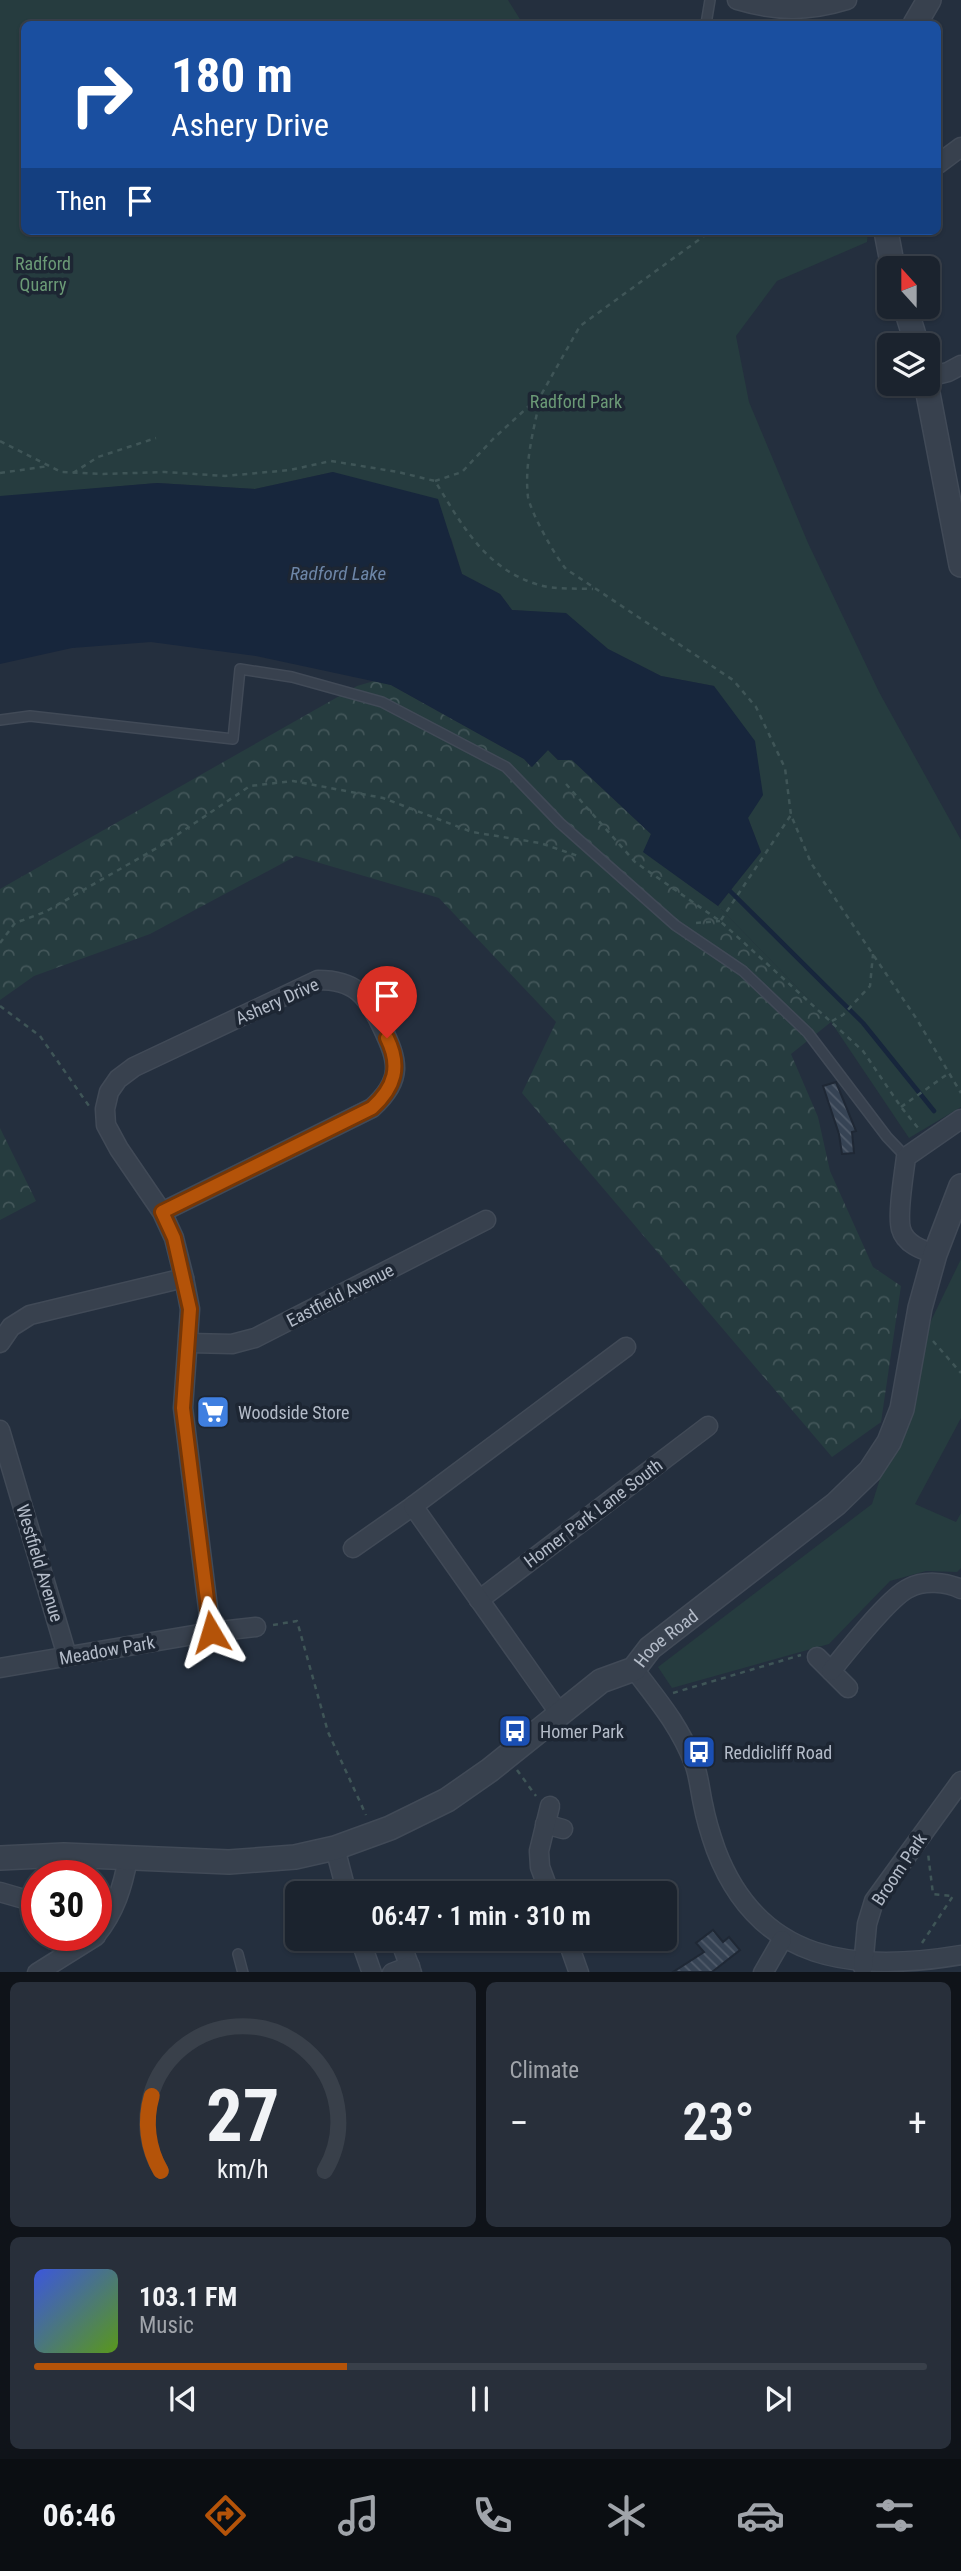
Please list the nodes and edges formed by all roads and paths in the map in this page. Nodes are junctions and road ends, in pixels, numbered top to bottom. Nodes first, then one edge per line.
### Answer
1 (710, 0) edge
2 (737, 0) edge
3 (848, 0) edge
4 (929, 0) edge
5 (706, 21) edge
6 (917, 21) edge
7 (961, 147) edge
8 (941, 162) edge
9 (705, 235) edge
10 (887, 235) edge
11 (891, 256) edge
12 (961, 365) edge
13 (940, 374) edge
14 (541, 395) junction
15 (928, 396) edge
16 (156, 438) dead end
17 (0, 441) edge
18 (48, 466) junction
19 (0, 473) edge
20 (73, 473) junction
21 (435, 481) junction
22 (961, 565) edge
23 (595, 589) junction
24 (0, 720) edge
25 (566, 784) dead end
26 (791, 816) junction
27 (609, 866) junction
28 (720, 921) junction
29 (675, 925) junction
30 (0, 943) edge
31 (873, 954) junction
32 (0, 1006) edge
33 (831, 1022) junction
34 (949, 1073) junction
35 (961, 1093) edge
36 (901, 1107) junction
37 (96, 1115) dead end
38 (961, 1119) edge
39 (930, 1142) junction
40 (906, 1157) junction
41 (961, 1186) edge
42 (162, 1212) junction
43 (485, 1220) dead end
44 (935, 1254) junction
45 (184, 1278) junction
46 (917, 1322) junction
47 (0, 1343) edge
48 (188, 1343) junction
49 (626, 1347) dead end
50 (961, 1373) edge
51 (708, 1426) dead end
52 (0, 1430) edge
53 (413, 1506) junction
54 (353, 1548) dead end
55 (961, 1589) edge
56 (479, 1600) junction
57 (256, 1627) joint
58 (211, 1632) junction
59 (67, 1656) junction
60 (817, 1657) joint
61 (0, 1668) edge
62 (634, 1670) junction
63 (831, 1671) junction
64 (848, 1688) dead end
65 (656, 1698) junction
66 (560, 1714) junction
67 (507, 1756) junction
68 (961, 1781) edge
69 (550, 1806) joint
70 (926, 1829) junction
71 (374, 1834) junction
72 (335, 1848) junction
73 (0, 1858) edge
74 (128, 1858) junction
75 (344, 1881) edge
76 (545, 1881) edge
77 (0, 1892) edge
78 (21, 1898) edge
79 (112, 1910) edge
80 (782, 1940) junction
81 (61, 1951) edge
82 (364, 1951) edge
83 (404, 1951) edge
84 (571, 1951) edge
85 (239, 1954) dead end
86 (961, 1955) edge
87 (922, 1963) junction
88 (863, 1967) junction
89 (411, 1969) edge
90 (37, 1972) edge
91 (243, 1972) edge
92 (372, 1972) edge
93 (392, 1972) edge
94 (579, 1972) edge
95 (763, 1972) edge

1 - 5 lane
2 - 3 street
4 - 6 street
7 - 8 street
9 - 14 path
10 - 11 street
12 - 13 street
14 - 21 path
14 - 23 path
15 - 22 street
16 - 20 path
17 - 18 path
18 - 19 path
18 - 20 path
20 - 21 path
21 - 23 path
23 - 26 path
24 - 27 lane
25 - 28 path
26 - 28 path
26 - 31 path
27 - 29 lane
27 - 30 path
28 - 29 path
28 - 33 path
29 - 40 lane
31 - 33 path
31 - 34 path
32 - 37 path
33 - 36 path
34 - 35 path
34 - 36 path
36 - 39 path
38 - 39 street
39 - 40 street
40 - 44 street
41 - 44 street, Hooe Road
42 - 42 street, Ashery Drive
42 - 45 street, Ashery Drive
43 - 48 street, Eastfield Avenue
44 - 46 street, Hooe Road
45 - 47 street
45 - 48 street, Ashery Drive
46 - 50 path
46 - 62 street, Hooe Road
48 - 58 street, Ashery Drive
49 - 53 street
51 - 56 street, Homer Park Lane South
52 - 59 street, Westfield Avenue
53 - 54 street
53 - 56 street
55 - 63 street
56 - 66 street
57 - 58 street, Meadow Park
57 - 71 path
58 - 59 street, Meadow Park
59 - 61 street, Meadow Park
60 - 63 street
60 - 65 path
62 - 65 street
62 - 66 street, Hooe Road
63 - 64 street
65 - 80 street
66 - 67 street, Hooe Road
67 - 69 path
67 - 71 street, Hooe Road
68 - 70 street, Broom Park
69 - 76 street
70 - 87 path
70 - 88 street, Broom Park
71 - 72 street, Hooe Road
72 - 74 street, Hooe Road
72 - 75 street
73 - 74 street, Hooe Road
74 - 79 street
77 - 78 street
80 - 88 street
80 - 95 street
81 - 90 street
82 - 92 street
83 - 89 street
84 - 94 street
85 - 91 lane
86 - 87 street
87 - 88 street
89 - 93 street

